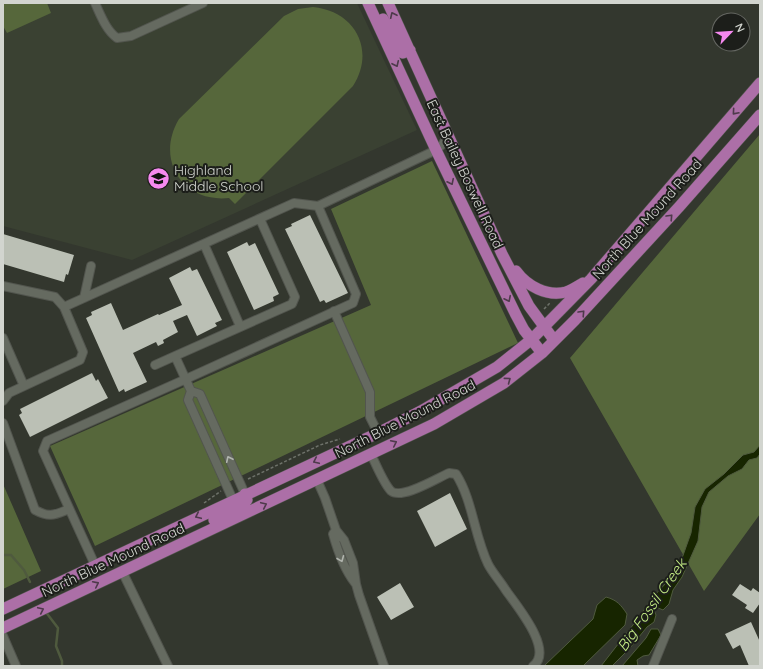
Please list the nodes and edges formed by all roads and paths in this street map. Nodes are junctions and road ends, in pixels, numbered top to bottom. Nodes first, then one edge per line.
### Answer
1 (96, 3) edge
2 (203, 3) edge
3 (370, 3) edge
4 (388, 3) edge
5 (410, 50) junction
6 (760, 83) edge
7 (760, 115) edge
8 (448, 134) junction
9 (436, 150) junction
10 (318, 206) junction
11 (260, 219) junction
12 (204, 244) junction
13 (502, 254) junction
14 (90, 266) dead end
15 (591, 279) junction
16 (3, 286) edge
17 (84, 298) junction
18 (553, 300) dead end
19 (64, 307) junction
20 (334, 311) junction
21 (542, 312) dead end
22 (240, 326) junction
23 (544, 328) junction
24 (3, 338) edge
25 (532, 339) junction
26 (554, 340) junction
27 (542, 353) junction
28 (175, 356) junction
29 (155, 365) dead end
30 (186, 379) junction
31 (24, 386) junction
32 (191, 391) junction
33 (3, 401) edge
34 (3, 423) edge
35 (378, 433) junction
36 (344, 438) dead end
37 (371, 454) junction
38 (317, 480) junction
39 (240, 483) junction
40 (228, 488) junction
41 (245, 494) junction
42 (233, 500) junction
43 (198, 506) dead end
44 (69, 509) junction
45 (164, 552) junction
46 (95, 565) junction
47 (122, 572) junction
48 (8, 606) edge
49 (672, 619) dead end
50 (3, 628) edge
51 (3, 636) edge
52 (16, 666) edge
53 (168, 666) edge
54 (384, 666) edge
55 (533, 666) edge
56 (653, 666) edge

1 - 2 street
3 - 5 main road
3 -> 9 main road, East Bailey Boswell Road
5 -> 4 main road, East Bailey Boswell Road
5 - 8 main road, East Bailey Boswell Road
6 -> 15 main road, North Blue Mound Road
26 -> 7 main road, North Blue Mound Road
8 - 9 street
8 - 13 main road, East Bailey Boswell Road
9 - 10 street
9 -> 25 main road, East Bailey Boswell Road
10 - 11 street
10 - 20 street
11 - 12 street
11 - 22 street
12 - 17 street
12 - 22 street
13 - 15 main road, North Blue Mound Road
13 - 23 main road, East Bailey Boswell Road
14 - 17 street
15 - 23 main road, North Blue Mound Road
16 - 19 street
17 - 19 street
18 - 21 path
19 - 31 street
20 - 30 street
20 - 35 street
22 - 28 street
23 - 25 main road, North Blue Mound Road
23 - 26 main road, East Bailey Boswell Road
24 - 31 street
25 - 27 main road, East Bailey Boswell Road
25 - 35 main road, North Blue Mound Road
26 - 27 main road, North Blue Mound Road
37 -> 27 main road, North Blue Mound Road
28 - 29 street
28 - 30 street
30 - 32 street
30 - 44 street
31 - 33 street
39 -> 32 street
32 - 40 street
34 - 44 street
35 -> 41 main road, North Blue Mound Road
36 - 39 path
37 - 38 main road, North Blue Mound Road
37 - 55 street
45 -> 38 main road, North Blue Mound Road
38 - 54 street
39 - 41 street
40 - 42 street
40 - 43 path
41 - 42 main road, North Blue Mound Road
41 - 45 main road
42 -> 46 main road, North Blue Mound Road
44 - 46 street
45 - 47 main road, North Blue Mound Road
46 - 48 main road, North Blue Mound Road
50 -> 47 main road, North Blue Mound Road
47 - 53 street
49 - 56 street
51 - 52 street

